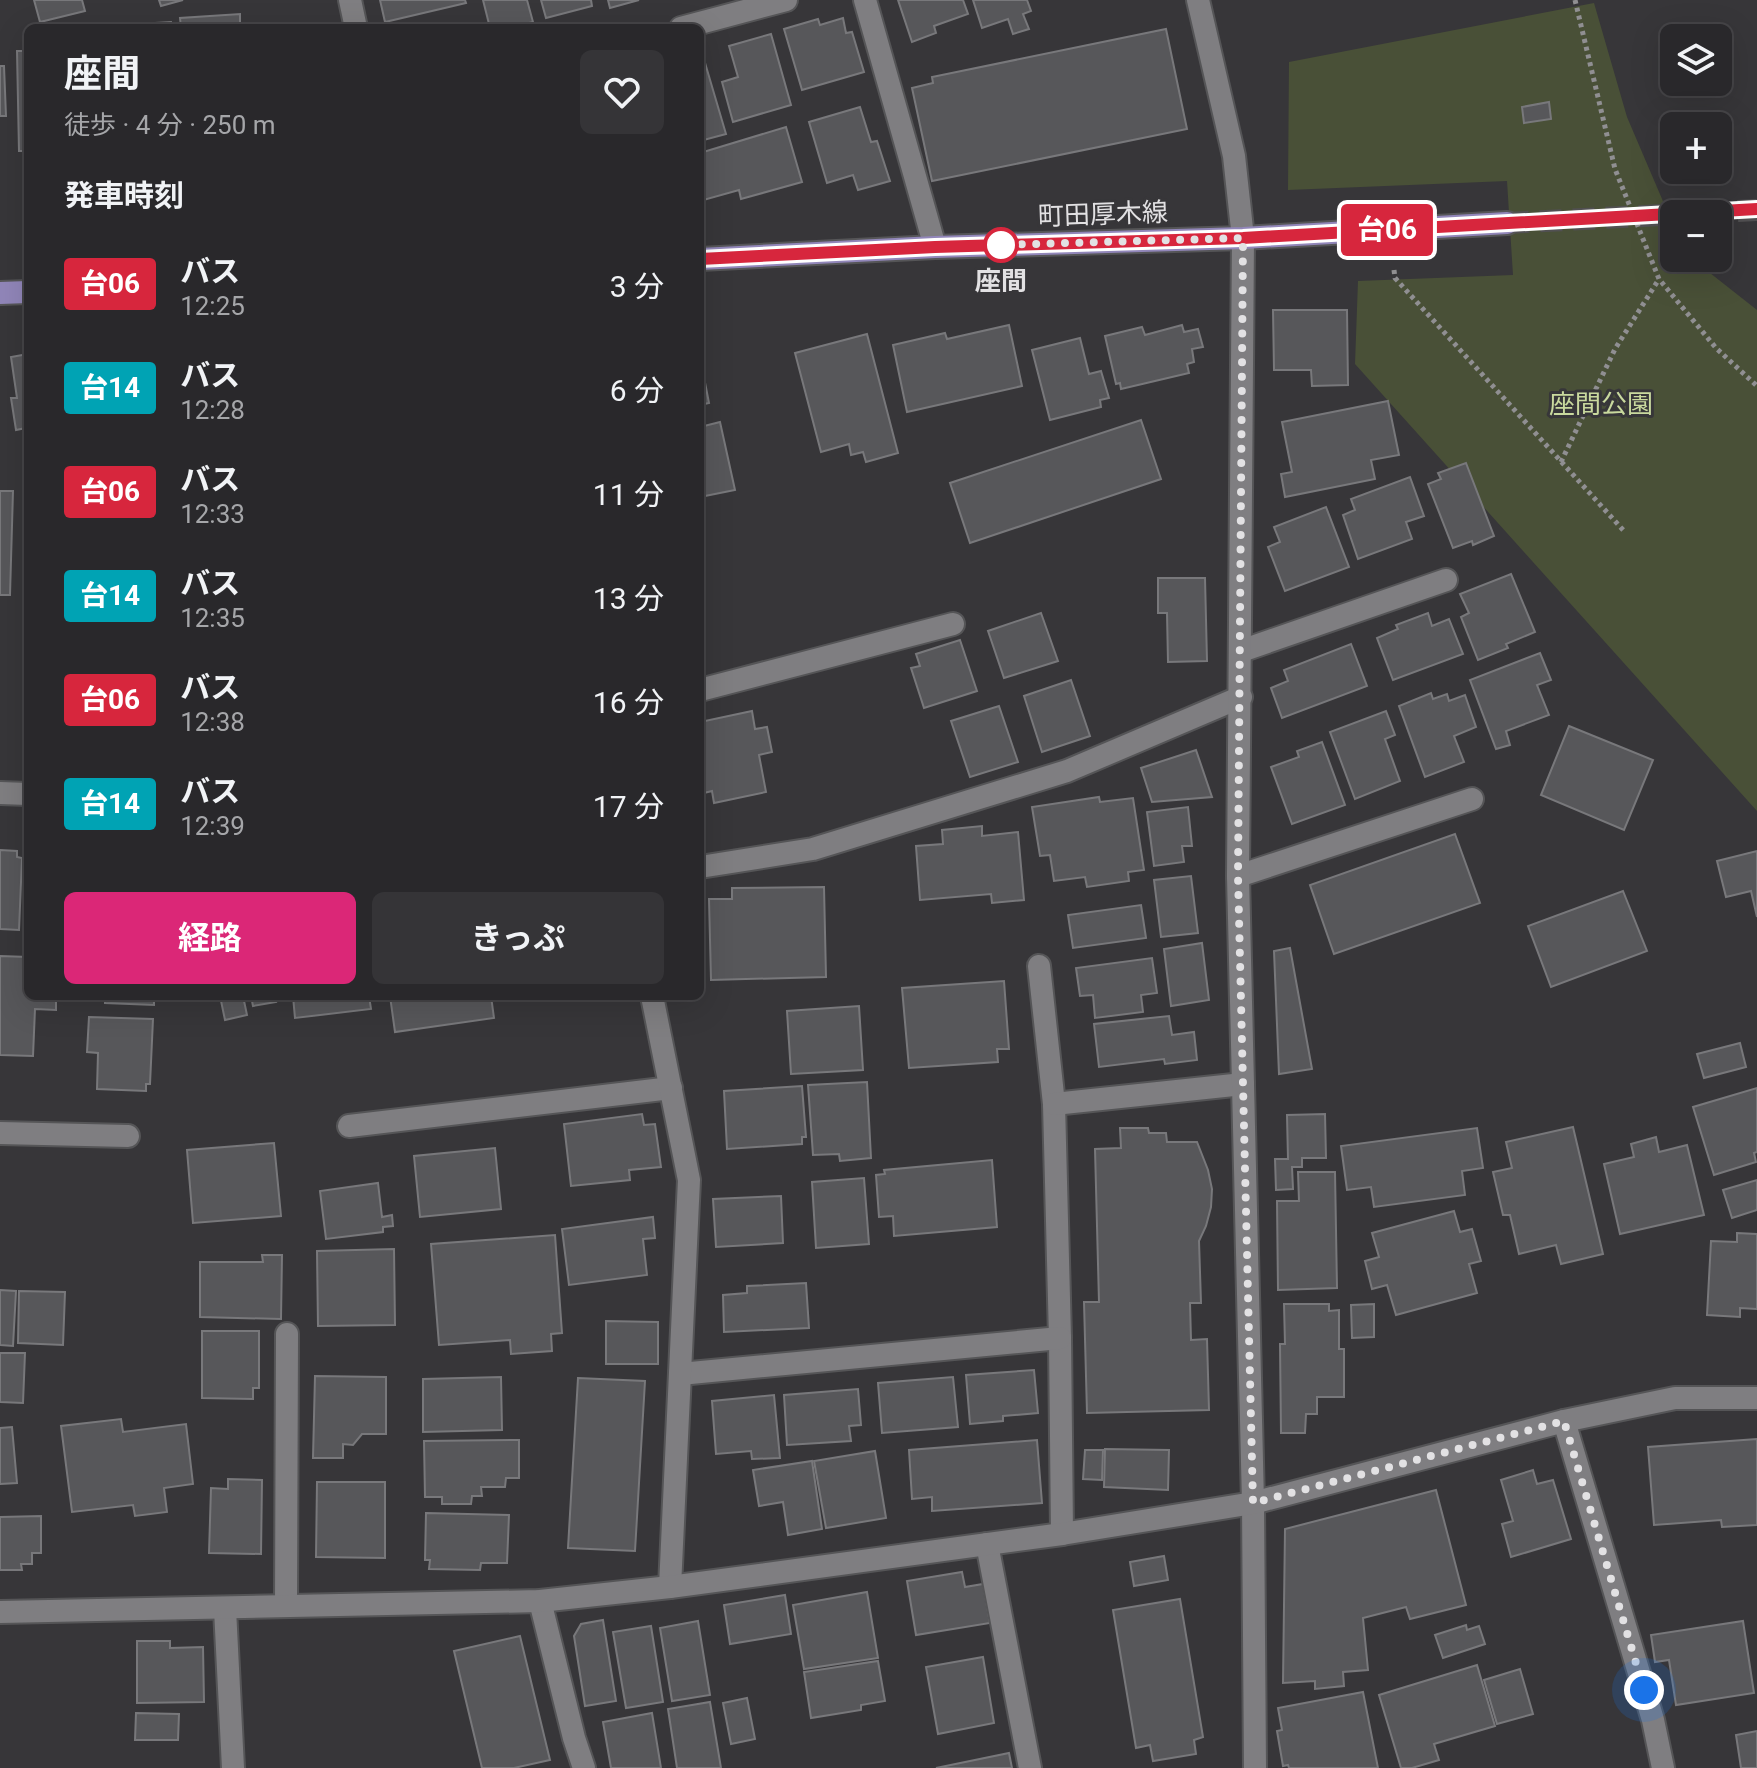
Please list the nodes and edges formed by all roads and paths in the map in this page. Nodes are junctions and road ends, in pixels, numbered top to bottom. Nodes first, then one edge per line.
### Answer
1 (350, 0) edge
2 (786, 0) edge
3 (865, 0) edge
4 (1198, 0) edge
5 (1575, 0) edge
6 (355, 24) edge
7 (696, 24) edge
8 (1507, 223) tunnel mouth
9 (1385, 230) junction
10 (1243, 238) junction
11 (935, 247) junction
12 (704, 259) edge
13 (1659, 279) junction
14 (24, 292) edge
15 (0, 293) edge
16 (1757, 386) edge
17 (1561, 462) junction
18 (1624, 531) dead end
19 (1446, 580) dead end
20 (953, 624) dead end
21 (1241, 651) junction
22 (704, 689) edge
23 (1241, 697) junction
24 (0, 793) edge
25 (24, 794) edge
26 (1472, 799) dead end
27 (704, 866) edge
28 (1238, 876) junction
29 (1039, 966) dead end
30 (653, 1000) edge
31 (1243, 1084) junction
32 (671, 1088) junction
33 (1054, 1104) junction
34 (349, 1126) dead end
35 (0, 1133) edge
36 (128, 1136) dead end
37 (287, 1334) dead end
38 (1060, 1338) junction
39 (680, 1374) junction
40 (1757, 1398) edge
41 (1564, 1421) junction
42 (1253, 1503) junction
43 (1062, 1534) junction
44 (987, 1544) junction
45 (670, 1587) junction
46 (540, 1601) junction
47 (286, 1605) junction
48 (225, 1609) junction
49 (0, 1612) edge
50 (233, 1768) edge
51 (584, 1768) edge
52 (1030, 1768) edge
53 (1255, 1768) edge
54 (1663, 1768) edge

1 - 6 street
2 - 7 street
3 - 11 street
4 - 10 street
5 - 13 path
8 - 9 main road, 町田厚木線
9 - 10 main road, 町田厚木線
9 - 17 path
10 - 11 main road, 町田厚木線
10 - 21 street
11 - 12 main road, 町田厚木線
13 - 16 path
13 - 17 path
14 - 15 main road
17 - 18 path
19 - 21 street
20 - 22 street
21 - 23 street
23 - 27 street
23 - 28 street
24 - 25 street
26 - 28 street
28 - 31 street
29 - 33 street
30 - 32 street
31 - 33 street
31 - 42 street
32 - 34 street
32 - 39 street
33 - 38 street
35 - 36 street
37 - 47 street
38 - 39 street
38 - 43 street
39 - 45 street
40 - 41 street
41 - 42 street
41 - 54 street
42 - 43 street
42 - 53 street
43 - 44 street
44 - 45 street
44 - 52 street
45 - 46 street
46 - 47 street
46 - 51 street
47 - 48 street
48 - 49 street
48 - 50 street

